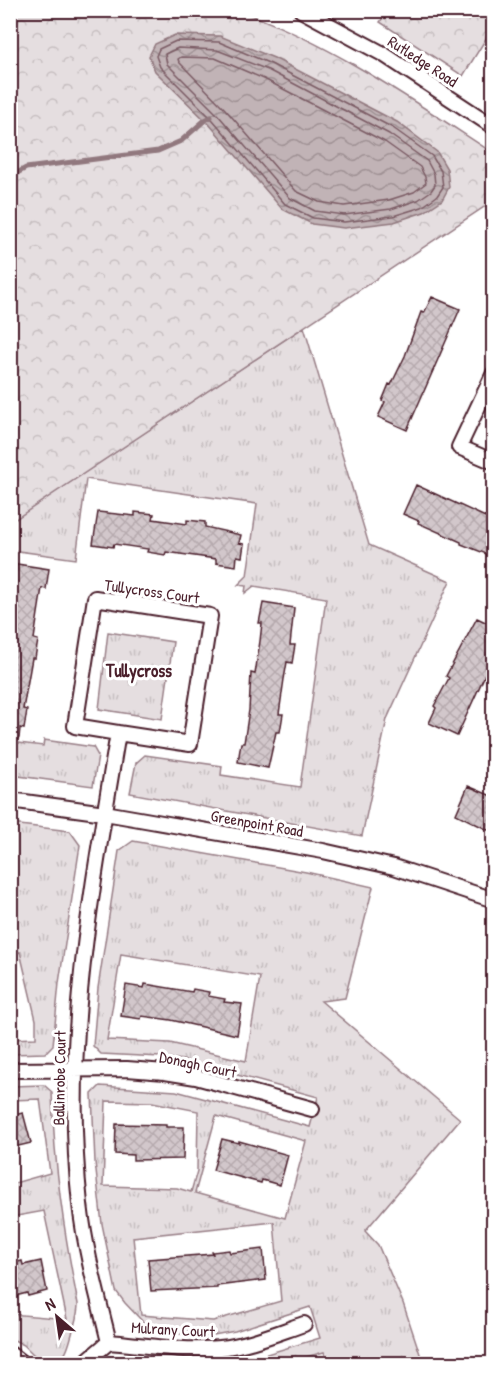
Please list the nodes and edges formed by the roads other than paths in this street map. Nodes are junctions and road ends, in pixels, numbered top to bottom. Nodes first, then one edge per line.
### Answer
1 (301, 10) edge
2 (494, 127) edge
3 (494, 373) edge
4 (494, 462) edge
5 (118, 733) junction
6 (10, 800) edge
7 (105, 813) junction
8 (494, 900) edge
9 (75, 1069) junction
10 (10, 1070) edge
11 (312, 1110) dead end
12 (304, 1324) dead end
13 (109, 1342) junction
14 (10, 1354) edge
15 (23, 1364) edge
16 (83, 1364) edge

1 - 2 street, Rutledge Road
3 - 4 street
5 - 5 street, Tullycross Court
5 - 7 street
6 - 7 street, Greenpoint Road
7 - 8 street, Greenpoint Road
7 - 9 street, Ballinrobe Court
9 - 10 street, Donagh Court
9 - 11 street, Donagh Court
9 - 13 street, Ballinrobe Court
12 - 13 street, Mulrany Court
13 - 16 street
14 - 15 street

